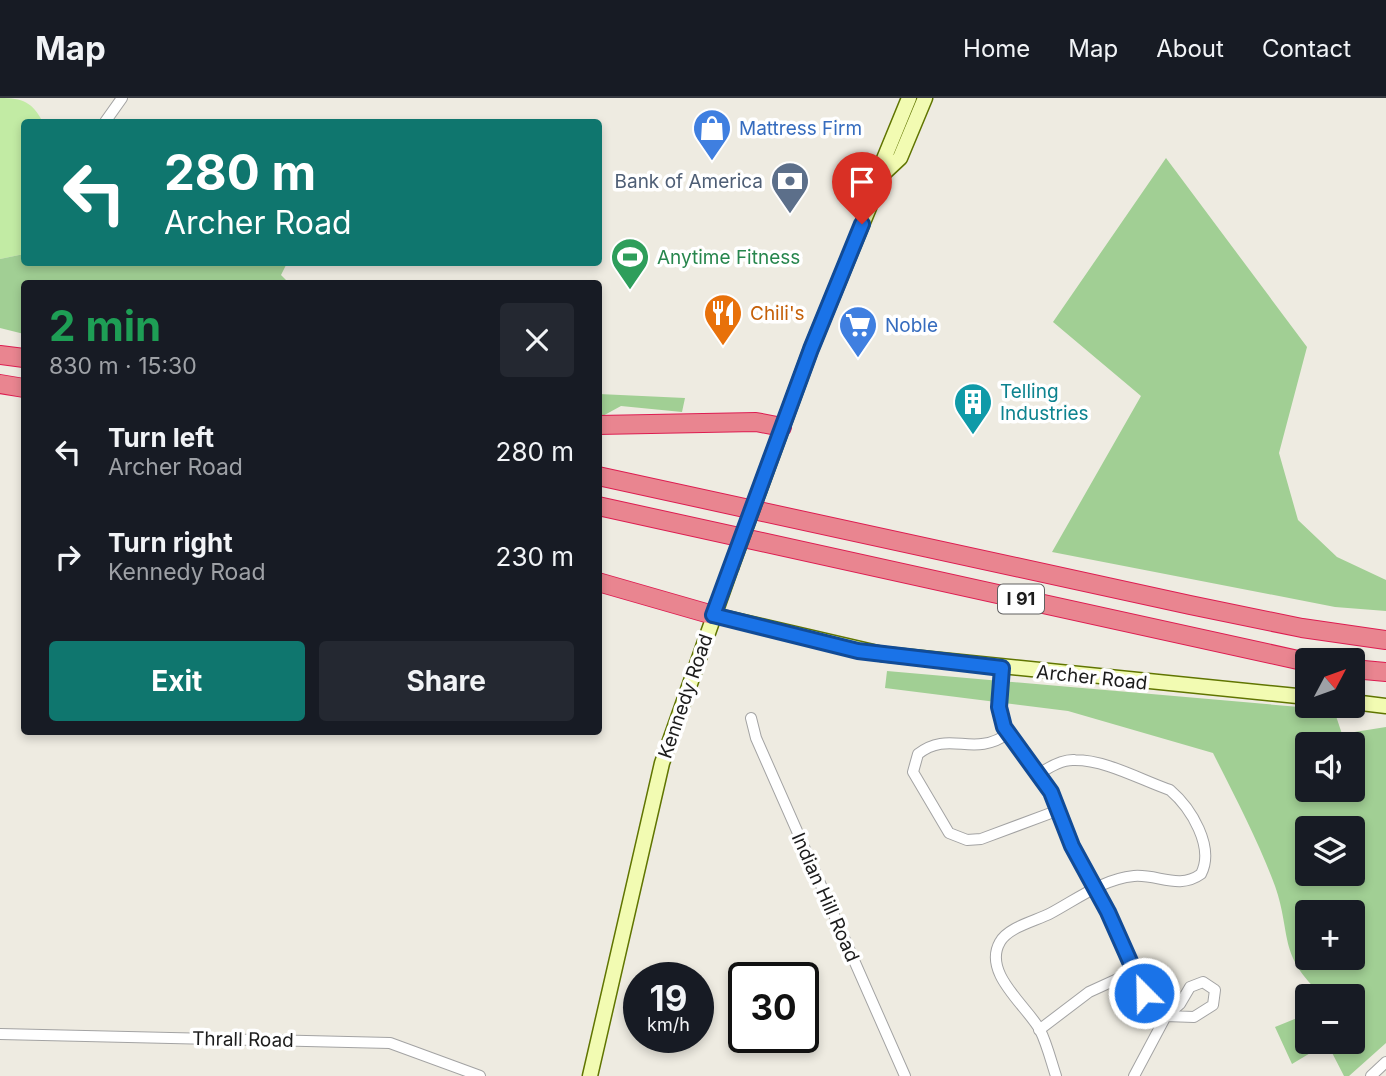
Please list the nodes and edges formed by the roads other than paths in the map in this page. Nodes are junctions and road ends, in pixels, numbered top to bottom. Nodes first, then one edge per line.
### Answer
1 (122, 98) edge
2 (909, 98) edge
3 (925, 98) edge
4 (107, 119) edge
5 (884, 173) junction
6 (0, 355) edge
7 (21, 358) edge
8 (0, 384) edge
9 (21, 388) edge
10 (602, 425) edge
11 (782, 427) junction
12 (602, 477) edge
13 (602, 507) edge
14 (602, 583) edge
15 (713, 615) junction
16 (1386, 640) edge
17 (1295, 659) edge
18 (1002, 668) junction
19 (1365, 670) edge
20 (1386, 672) edge
21 (1295, 696) edge
22 (1365, 703) edge
23 (1386, 706) edge
24 (751, 718) dead end
25 (1009, 733) junction
26 (1039, 774) junction
27 (1059, 810) junction
28 (1096, 889) junction
29 (1135, 971) junction
30 (1166, 1016) junction
31 (1040, 1030) junction
32 (0, 1034) edge
33 (1386, 1062) edge
34 (480, 1076) edge
35 (590, 1076) edge
36 (905, 1076) edge
37 (1056, 1076) edge
38 (1134, 1076) edge
39 (1371, 1076) edge

1 - 4 street
2 - 5 street, Kennedy Road
3 - 5 street, Kennedy Road
5 - 11 street, Kennedy Road
6 - 7 highway
8 - 9 highway
10 - 11 highway
11 - 15 street, Kennedy Road, bridge
12 - 16 highway, I 91
13 - 17 highway, I 91
14 - 15 highway
15 - 18 street, Archer Road
15 - 35 street, Kennedy Road
18 - 21 street, Archer Road
18 - 25 street
19 - 20 highway
22 - 23 street
24 - 36 street, Indian Hill Road
25 - 26 street
25 - 27 street
26 - 27 street
26 - 28 street
27 - 28 street
28 - 29 street
28 - 31 street
29 - 30 street
29 - 31 street
30 - 30 street
30 - 38 street
31 - 37 street
32 - 34 street, Thrall Road
33 - 39 street

